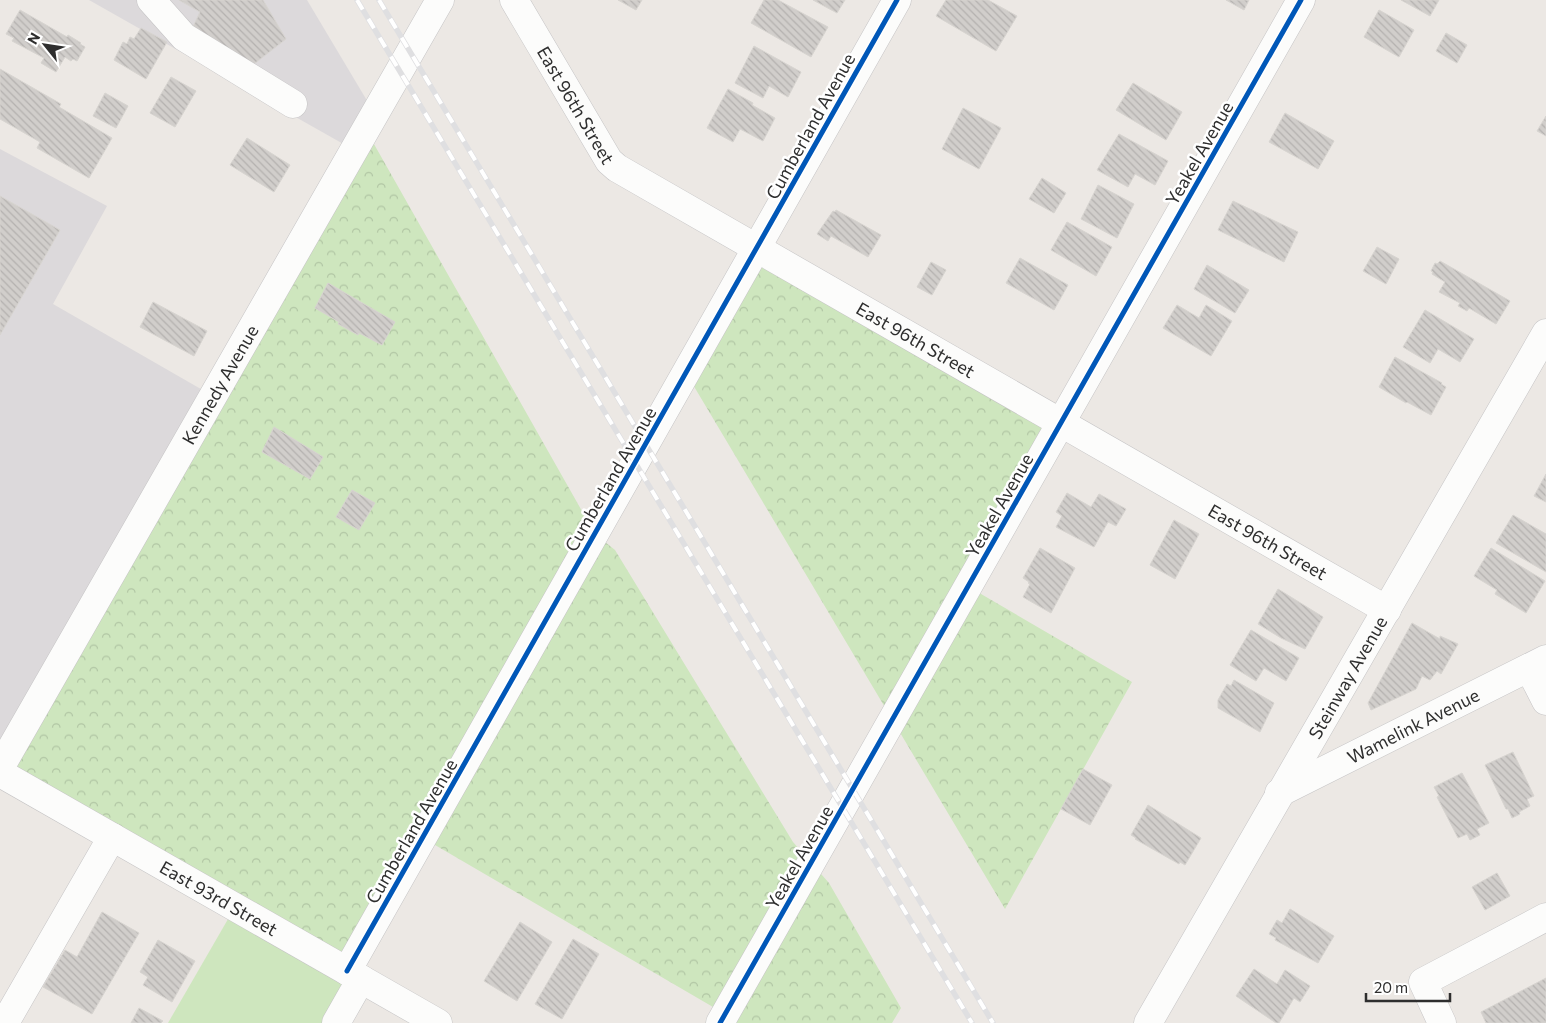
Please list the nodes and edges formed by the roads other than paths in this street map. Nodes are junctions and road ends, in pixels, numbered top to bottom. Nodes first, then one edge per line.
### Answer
1 (151, 0) edge
2 (440, 0) edge
3 (514, 0) edge
4 (897, 0) edge
5 (1301, 0) edge
6 (292, 104) dead end
7 (758, 248) junction
8 (1546, 333) edge
9 (1061, 424) junction
10 (1387, 610) junction
11 (1537, 663) edge
12 (1546, 701) edge
13 (0, 768) edge
14 (0, 773) edge
15 (1279, 794) junction
16 (112, 838) junction
17 (1546, 917) edge
18 (354, 975) junction
19 (6, 1021) dead end
20 (336, 1023) edge
21 (438, 1023) edge
22 (720, 1023) edge
23 (1148, 1023) edge
24 (1442, 1023) edge

1 - 6 street
2 - 13 street, Kennedy Avenue
3 - 7 street, East 96th Street
4 - 7 street, Cumberland Avenue
5 - 9 street, Yeakel Avenue
7 - 9 street, East 96th Street
7 - 18 street, Cumberland Avenue
8 - 10 street, Steinway Avenue
9 - 10 street, East 96th Street
9 - 22 street, Yeakel Avenue
10 - 15 street, Steinway Avenue
11 - 12 street
11 - 15 street, Wamelink Avenue
14 - 16 street, East 93rd Street
15 - 23 street, Steinway Avenue
16 - 18 street, East 93rd Street
16 - 19 street
17 - 24 street
18 - 20 street, Cumberland Avenue
18 - 21 street, East 93rd Street

